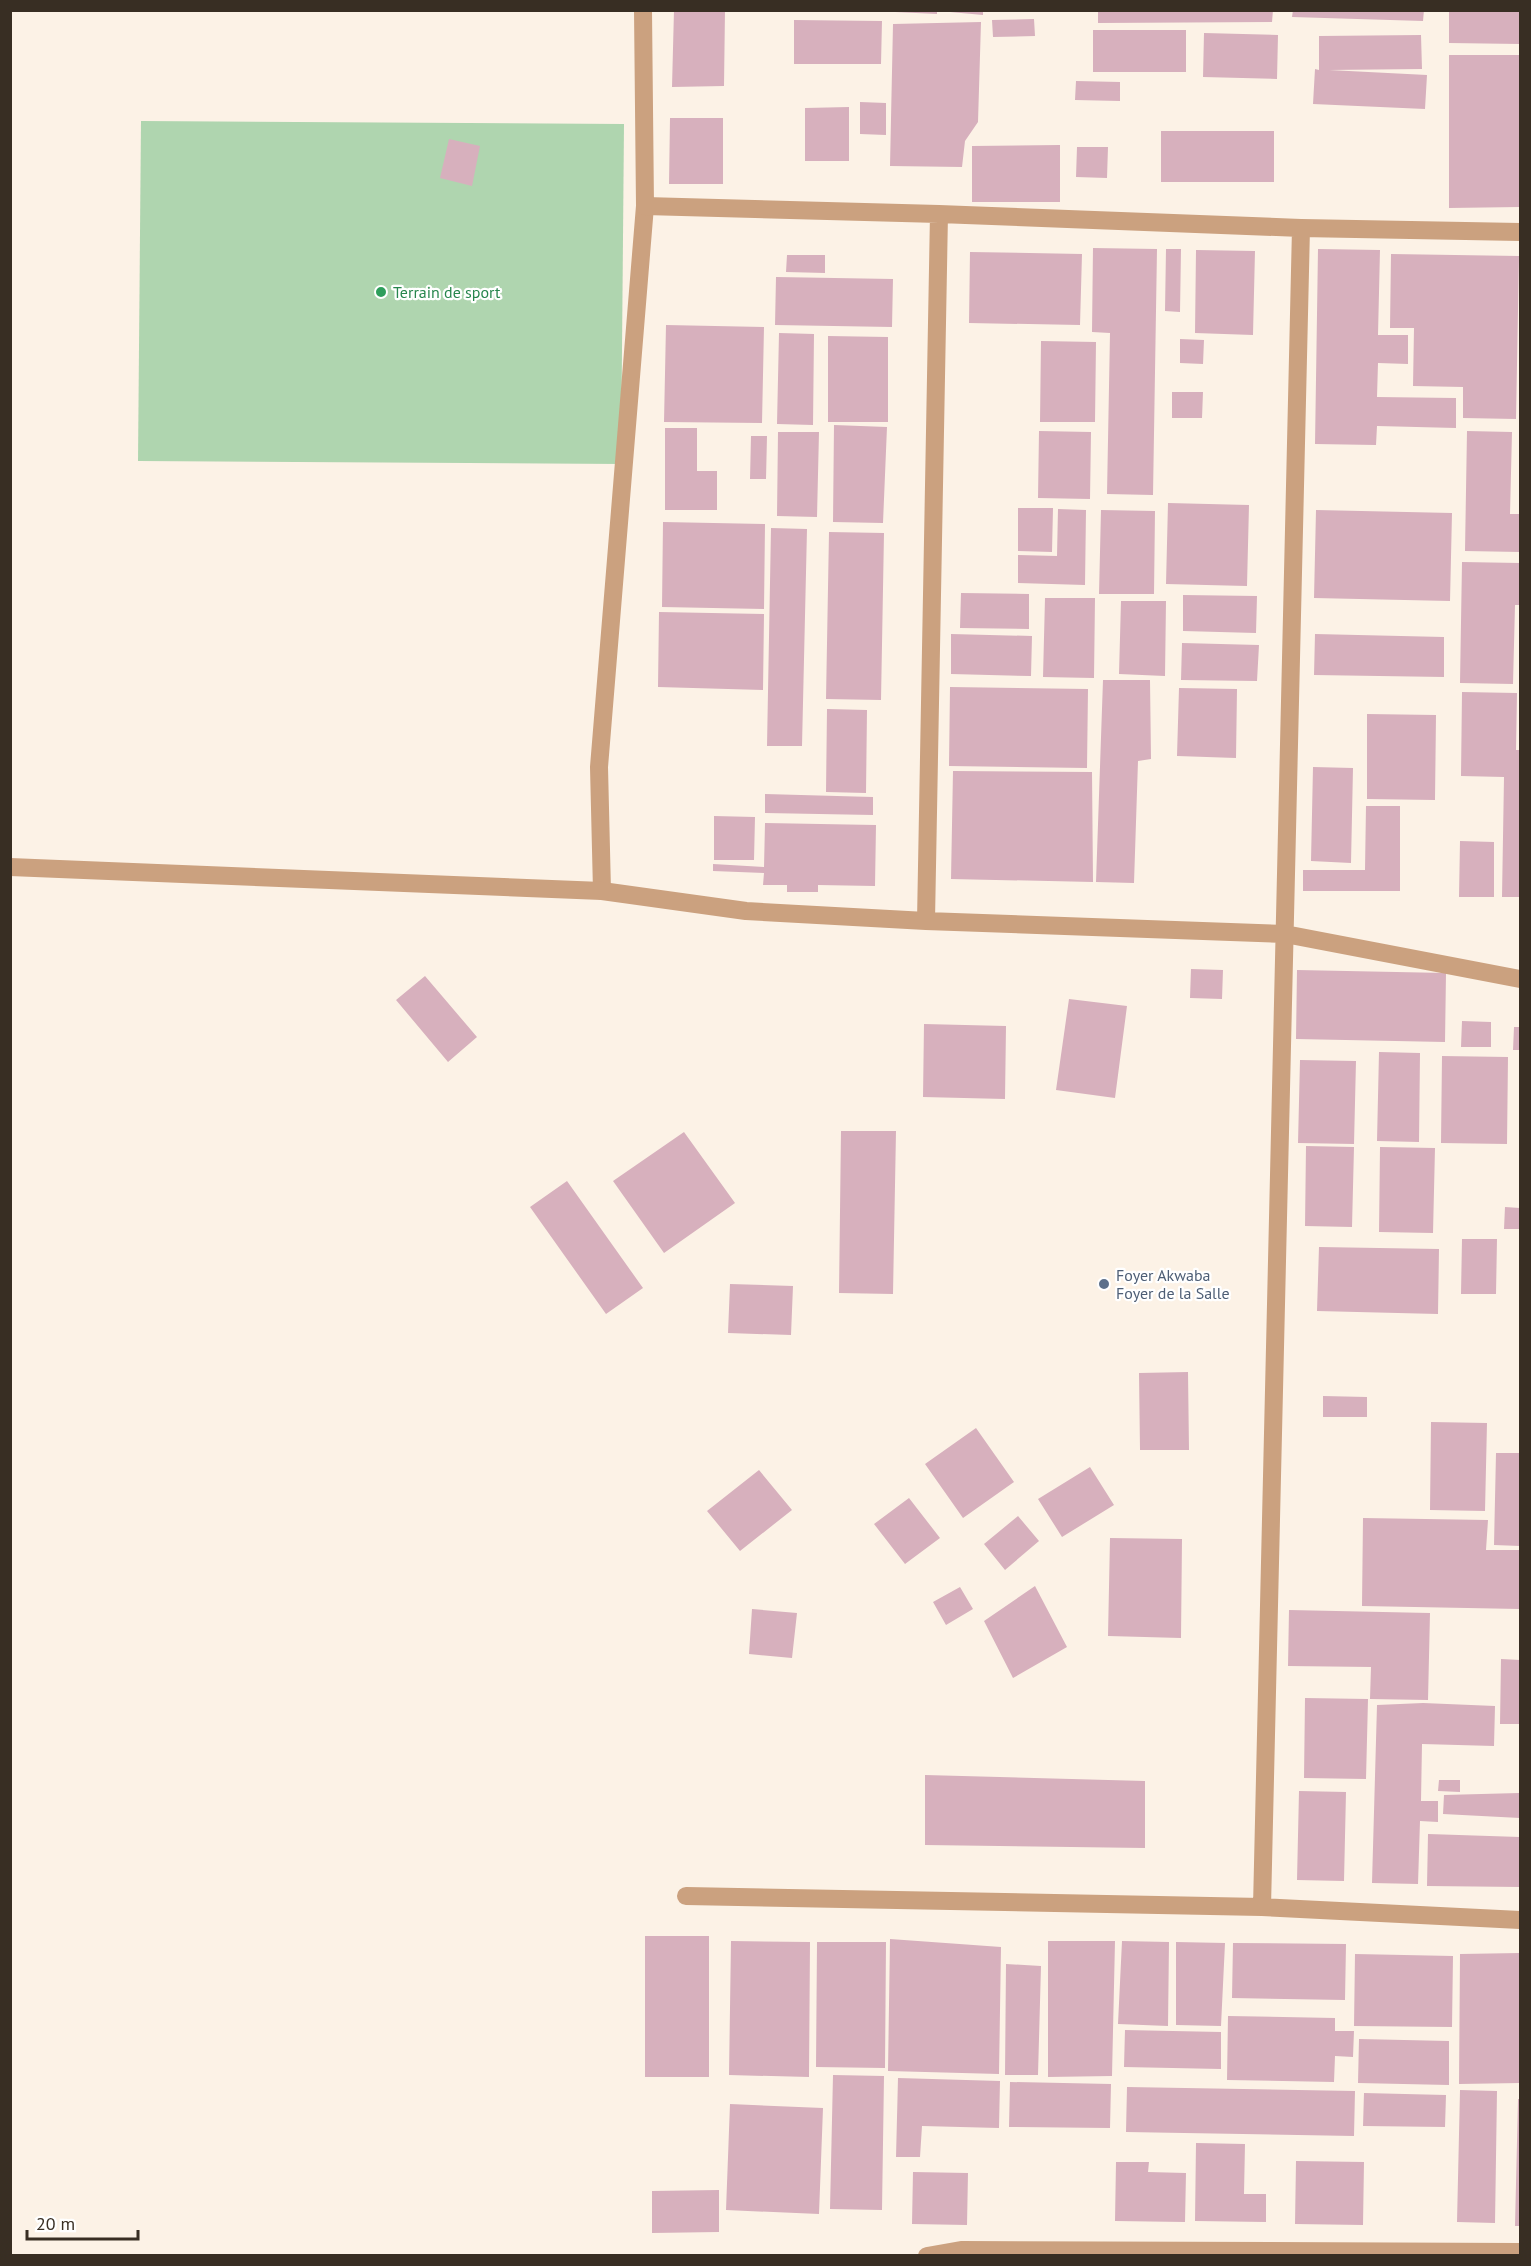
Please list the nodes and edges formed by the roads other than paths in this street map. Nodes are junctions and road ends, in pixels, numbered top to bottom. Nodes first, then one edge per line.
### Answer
1 (643, 10) edge
2 (645, 206) junction
3 (939, 214) junction
4 (1301, 228) junction
5 (1521, 232) edge
6 (10, 867) edge
7 (602, 891) junction
8 (926, 921) junction
9 (1285, 934) junction
10 (1521, 978) edge
11 (686, 1896) dead end
12 (1262, 1907) junction
13 (1521, 1920) edge
14 (1521, 2252) edge
15 (927, 2256) edge

1 - 2 street
2 - 3 street
2 - 7 street
3 - 4 street
3 - 8 street
4 - 5 street
4 - 9 street
6 - 7 street
7 - 8 street
8 - 9 street
9 - 10 street
9 - 12 street
11 - 12 street
12 - 13 street
14 - 15 street

